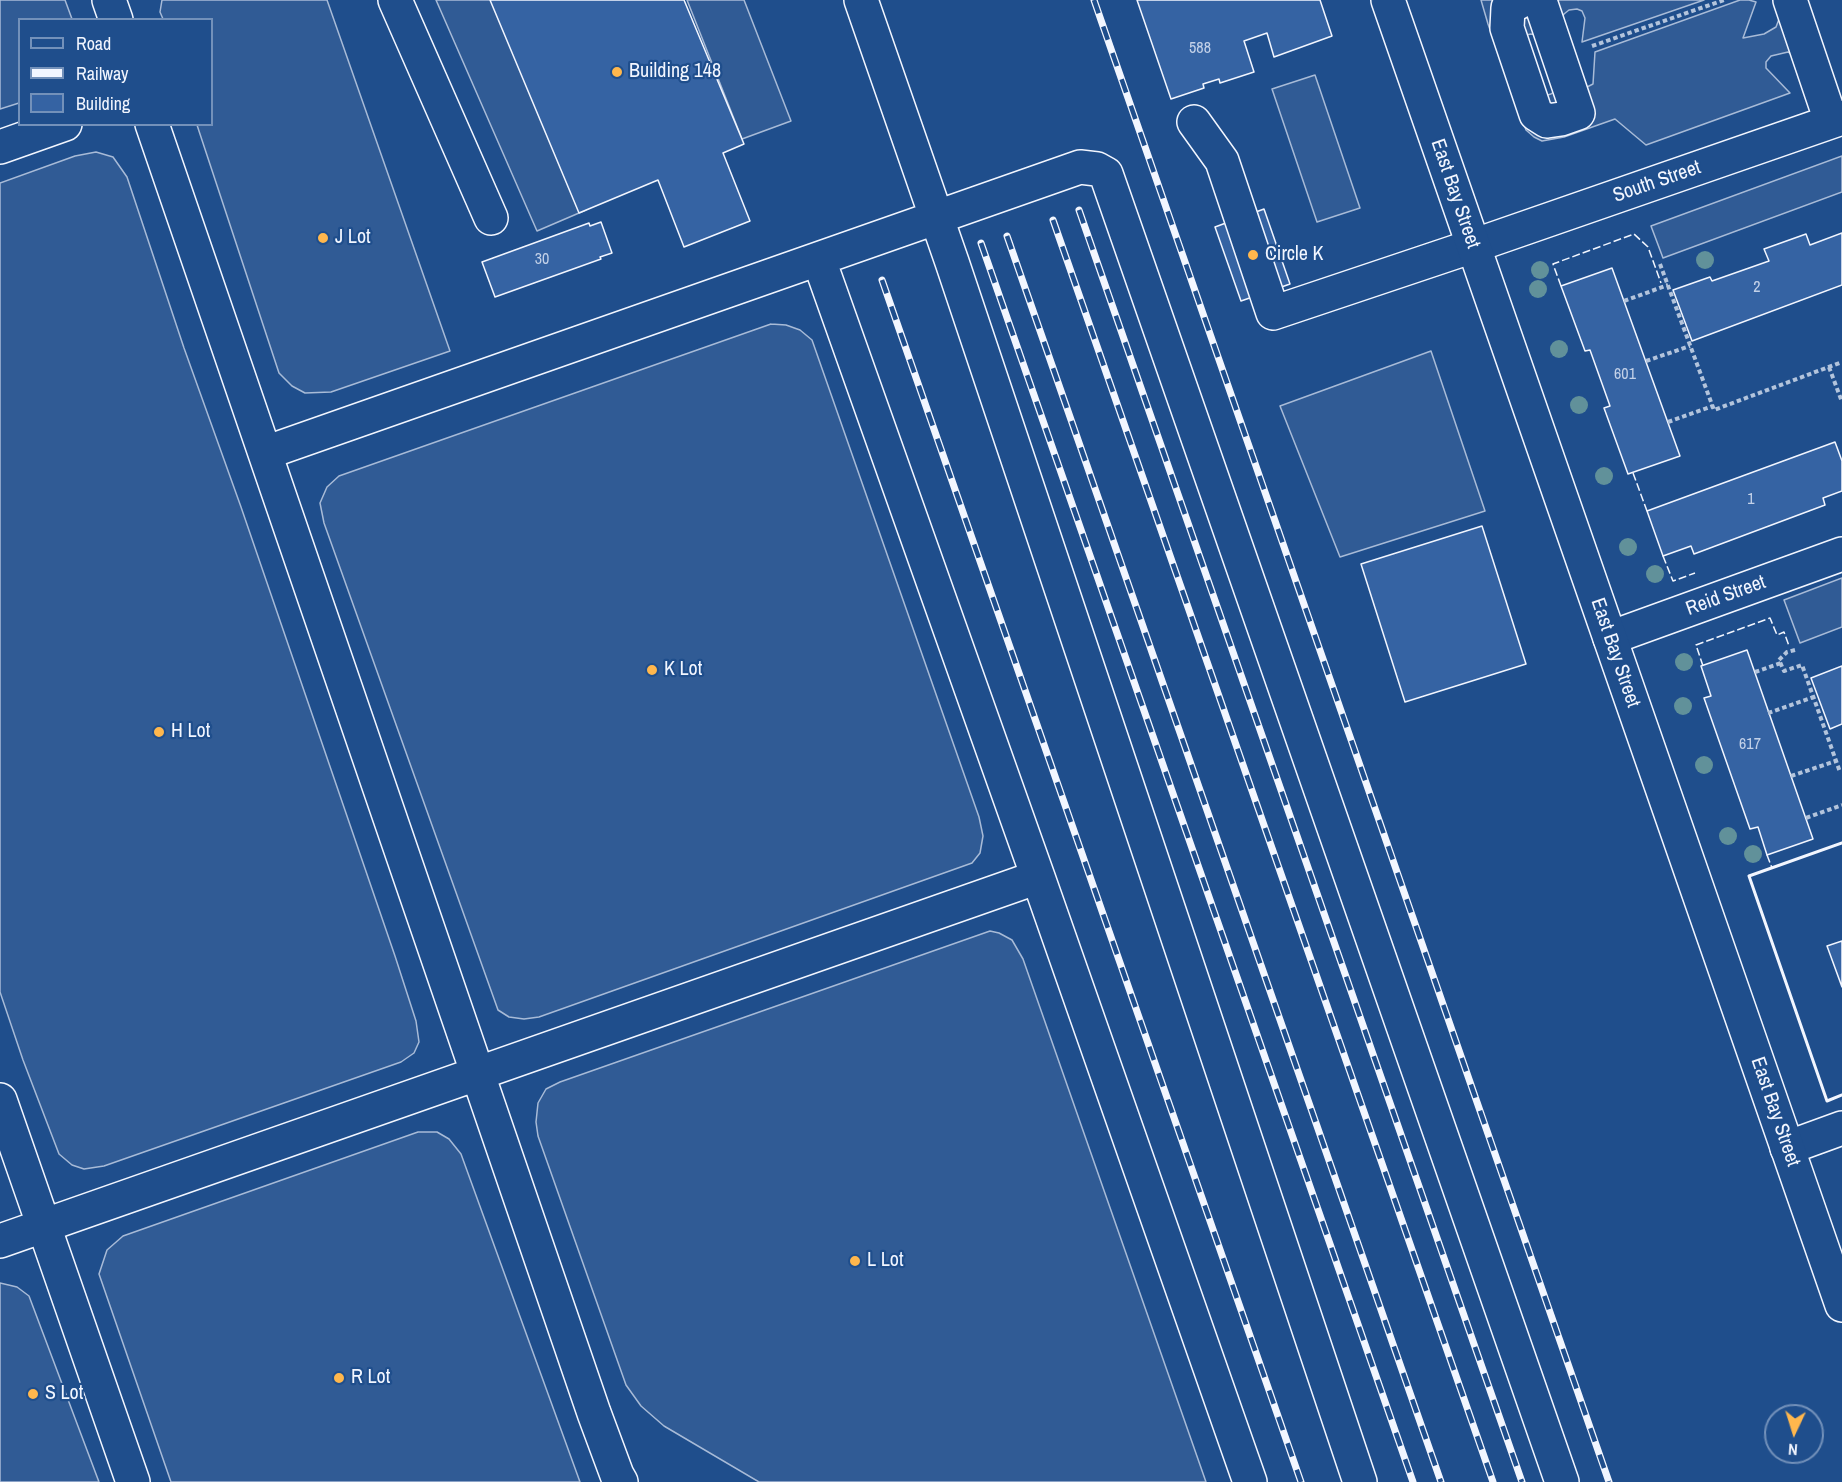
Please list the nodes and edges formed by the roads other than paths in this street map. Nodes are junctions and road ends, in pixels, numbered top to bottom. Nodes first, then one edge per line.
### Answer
1 (110, 0) edge
2 (395, 0) edge
3 (861, 0) edge
4 (1388, 0) edge
5 (1523, 0) edge
6 (1535, 0) edge
7 (1790, 0) edge
8 (115, 18) edge
9 (1837, 120) edge
10 (1194, 122) dead end
11 (59, 126) edge
12 (153, 126) edge
13 (0, 147) edge
14 (491, 218) dead end
15 (937, 219) junction
16 (1473, 246) junction
17 (819, 260) junction
18 (265, 453) junction
19 (1842, 554) edge
20 (1610, 638) junction
21 (1038, 877) junction
22 (477, 1072) junction
23 (0, 1100) edge
24 (1842, 1128) edge
25 (1787, 1148) junction
26 (44, 1225) junction
27 (0, 1241) edge
28 (1842, 1305) edge
29 (133, 1482) edge
30 (621, 1482) edge
31 (1250, 1482) edge
32 (1360, 1482) edge
33 (1562, 1482) edge

1 - 8 main road
2 - 14 main road
3 - 15 main road
4 - 16 main road, East Bay Street
5 - 6 main road
7 - 9 main road
9 - 16 main road, South Street
10 - 16 main road, South Street
11 - 13 main road
12 - 18 main road
15 - 17 main road
15 - 32 main road
15 - 33 main road
16 - 20 main road, East Bay Street
17 - 18 main road
17 - 21 main road
18 - 22 main road
19 - 20 main road, Reid Street
20 - 25 main road, East Bay Street
21 - 22 main road
21 - 31 main road
22 - 26 main road
22 - 30 main road
23 - 26 main road
24 - 25 main road
25 - 28 main road, East Bay Street
26 - 27 main road
26 - 29 main road

